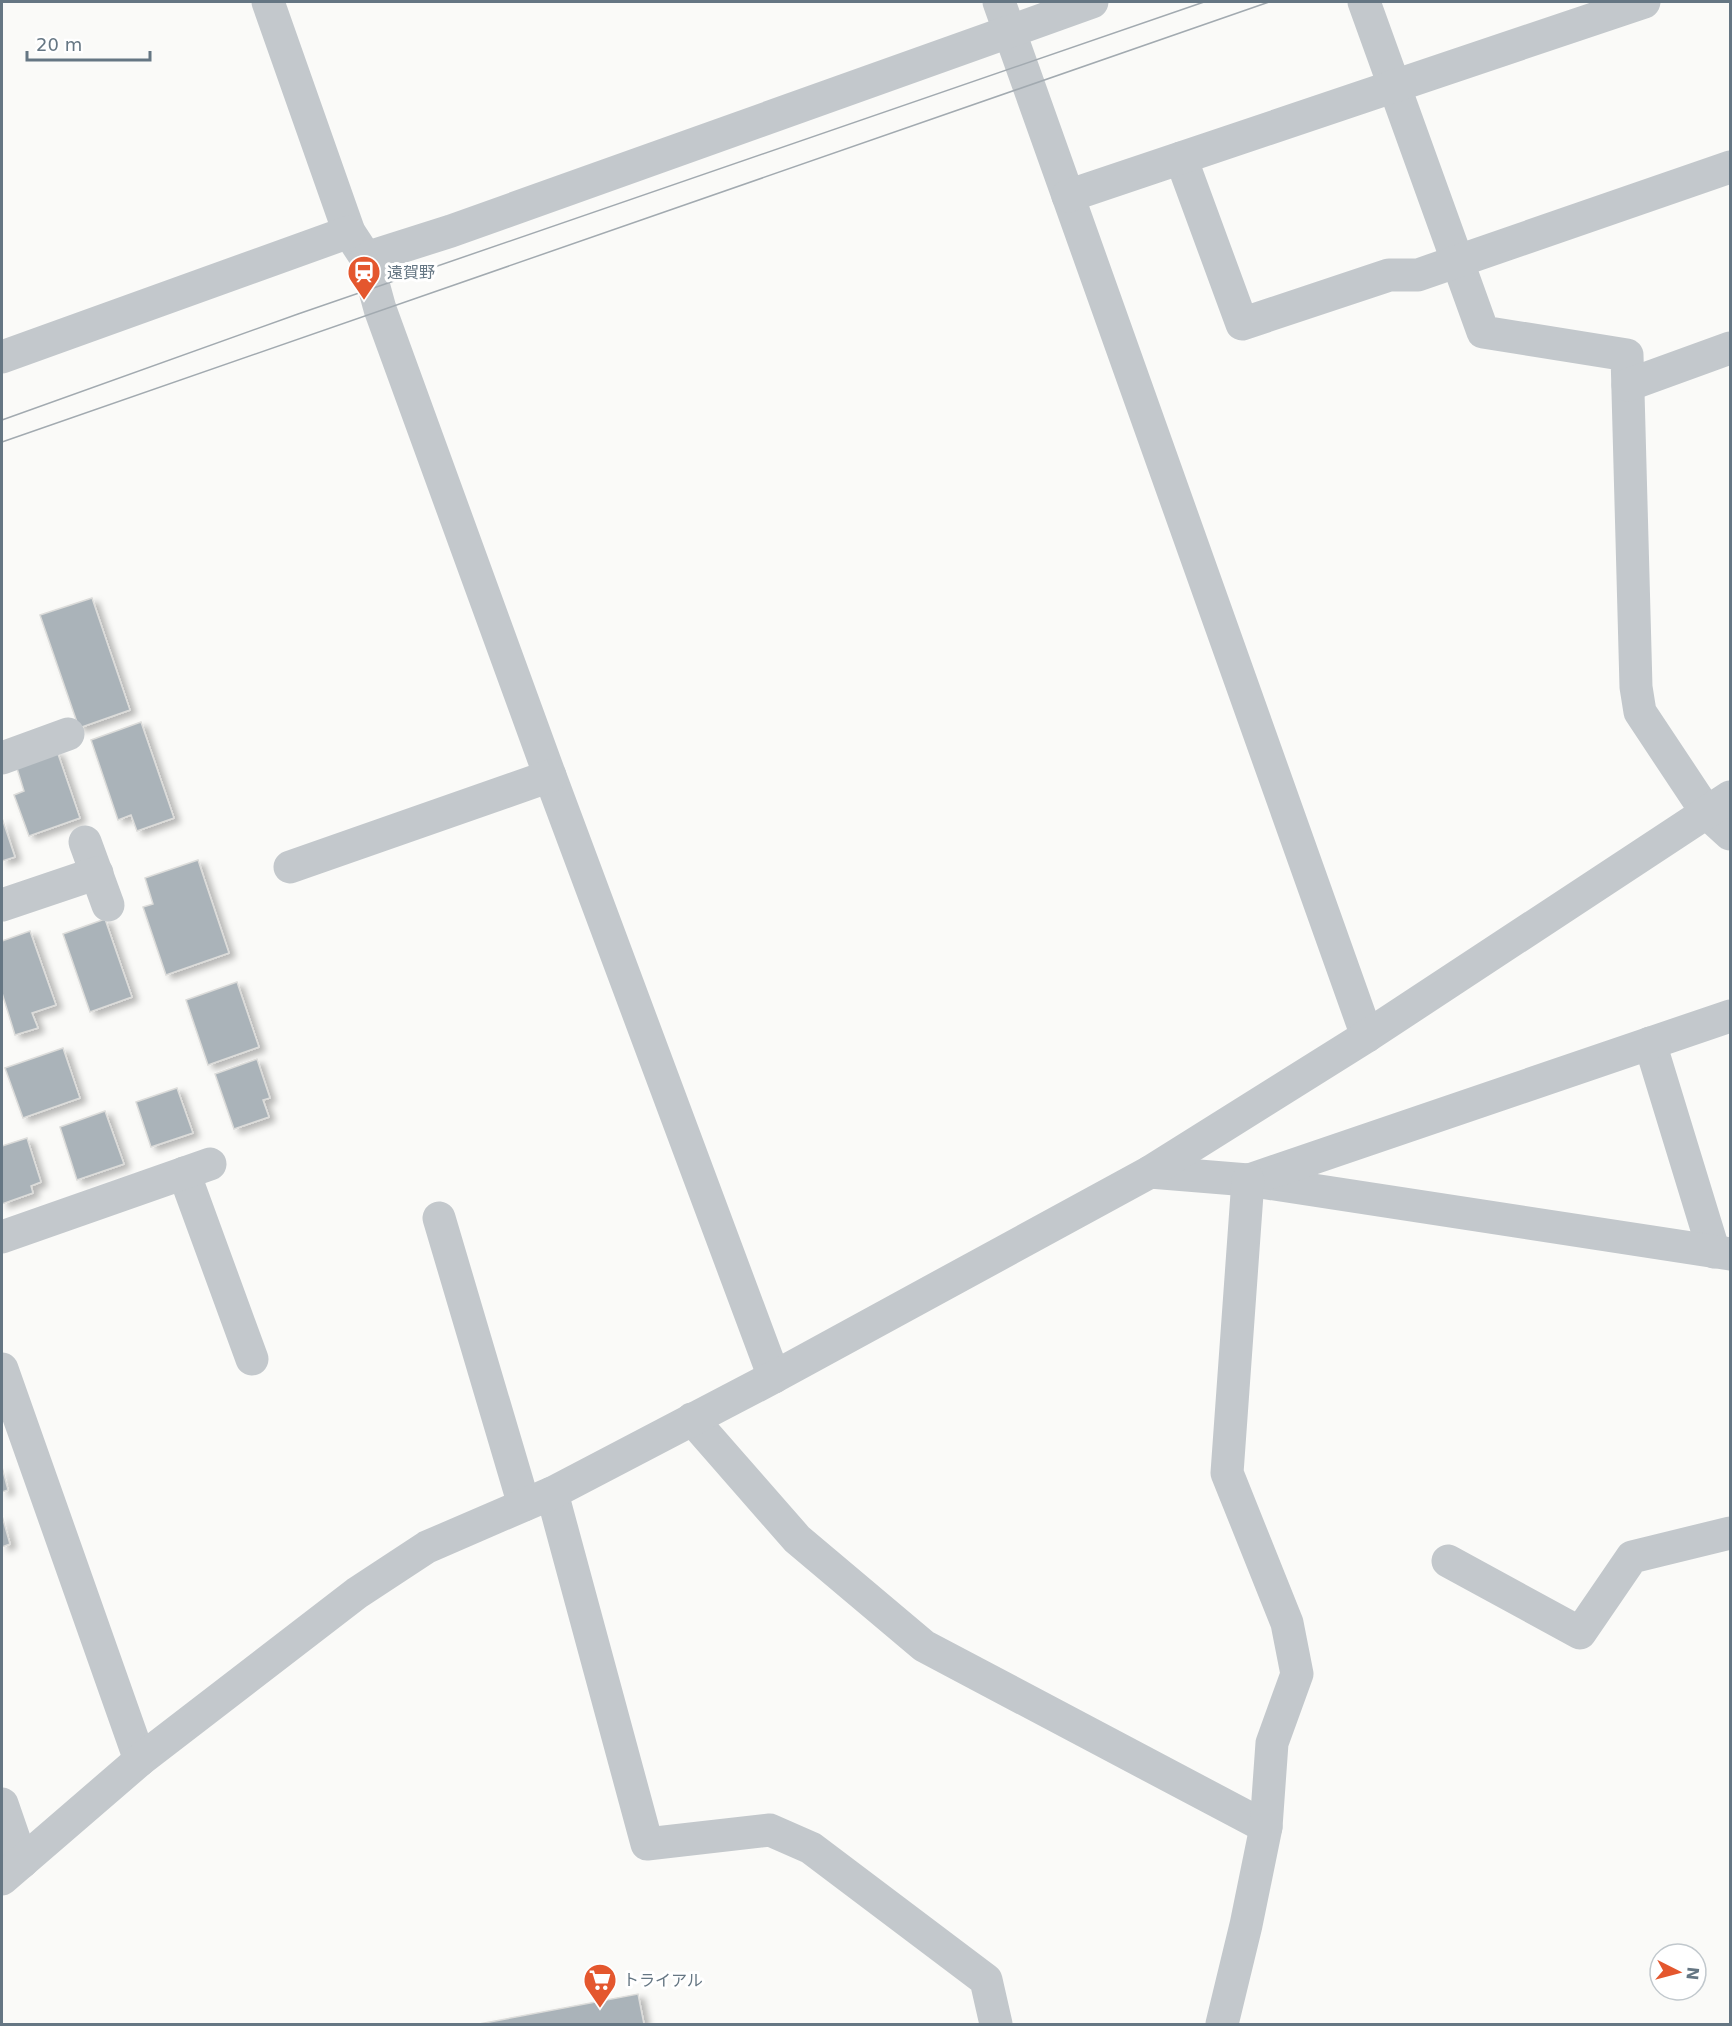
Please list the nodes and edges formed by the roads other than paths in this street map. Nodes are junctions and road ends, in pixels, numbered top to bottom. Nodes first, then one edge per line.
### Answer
1 (268, 2) edge
2 (1092, 2) edge
3 (1364, 2) edge
4 (1644, 2) edge
5 (1004, 15) edge
6 (1394, 86) junction
7 (1181, 158) junction
8 (1731, 166) edge
9 (1068, 196) junction
10 (358, 245) junction
11 (1456, 262) junction
12 (1731, 348) edge
13 (2, 357) edge
14 (1628, 385) junction
15 (68, 734) dead end
16 (2, 759) edge
17 (550, 776) junction
18 (1719, 805) edge
19 (1731, 834) edge
20 (85, 842) dead end
21 (290, 867) dead end
22 (97, 873) junction
23 (2, 905) edge
24 (108, 905) dead end
25 (1731, 1016) edge
26 (1367, 1036) junction
27 (1650, 1043) junction
28 (1150, 1172) junction
29 (1248, 1180) junction
30 (439, 1218) dead end
31 (2, 1237) edge
32 (1722, 1253) edge
33 (252, 1359) dead end
34 (2, 1369) edge
35 (774, 1377) junction
36 (692, 1419) junction
37 (538, 1499) junction
38 (1731, 1533) edge
39 (1448, 1562) dead end
40 (140, 1760) junction
41 (2, 1804) edge
42 (1266, 1827) junction
43 (11, 1871) edge
44 (996, 2025) edge
45 (1222, 2025) edge

1 - 10 street
2 - 5 street
3 - 6 street
4 - 6 street
5 - 9 street
5 - 10 street
6 - 7 street
6 - 11 street
7 - 9 street
7 - 11 street
8 - 11 street
9 - 26 street
10 - 13 street
10 - 17 street
11 - 14 street
12 - 14 street
14 - 18 street
15 - 16 street
17 - 21 street
17 - 35 street
18 - 19 street
18 - 26 street
20 - 22 street
22 - 23 street
22 - 24 street
25 - 27 street
26 - 28 street
27 - 29 street
27 - 32 street
28 - 29 street
28 - 35 street
29 - 32 street
29 - 42 street
30 - 37 street
31 - 33 street
34 - 40 street
35 - 36 street
36 - 37 street
36 - 42 street
37 - 40 street
37 - 44 street
38 - 39 street
40 - 43 street
41 - 43 street
42 - 45 street

